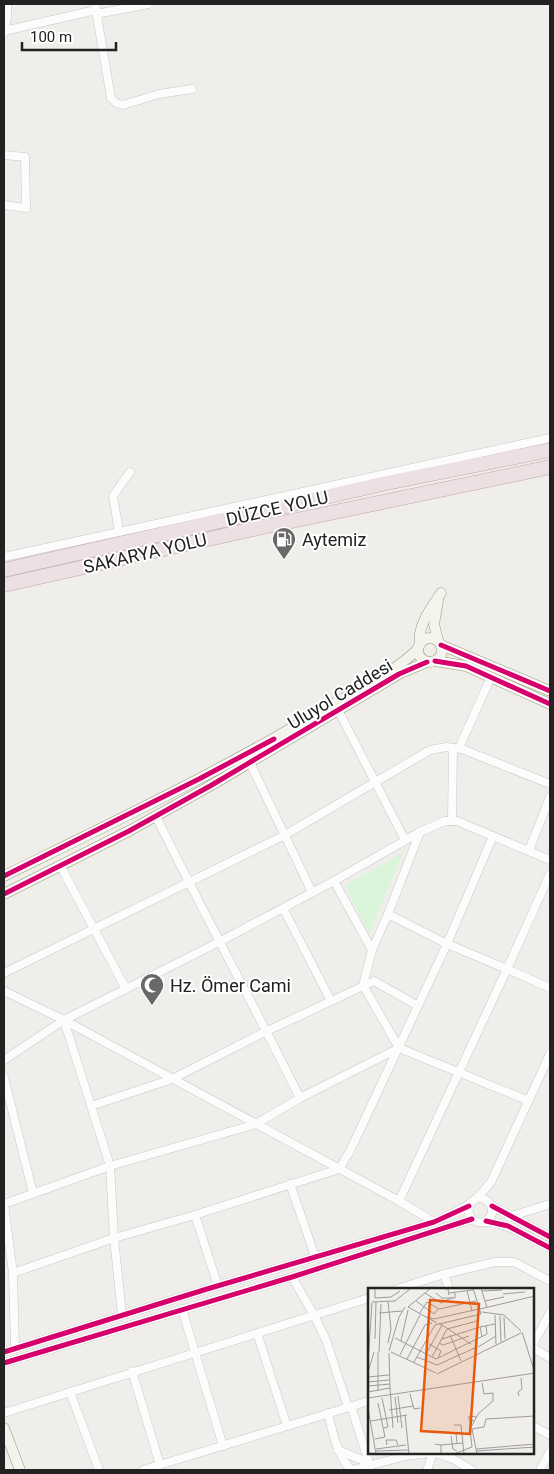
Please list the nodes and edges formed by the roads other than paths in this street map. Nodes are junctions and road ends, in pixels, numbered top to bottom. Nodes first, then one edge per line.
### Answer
1 (7, 4) edge
2 (149, 4) edge
3 (96, 9) edge
4 (4, 32) edge
5 (192, 89) dead end
6 (4, 155) edge
7 (4, 205) edge
8 (550, 438) edge
9 (550, 450) edge
10 (550, 467) edge
11 (130, 472) dead end
12 (119, 531) junction
13 (4, 557) edge
14 (4, 570) edge
15 (4, 585) edge
16 (439, 643) junction
17 (419, 647) junction
18 (431, 661) junction
19 (491, 677) junction
20 (550, 691) edge
21 (550, 704) edge
22 (338, 710) junction
23 (456, 748) junction
24 (250, 763) junction
25 (375, 781) junction
26 (550, 784) edge
27 (550, 797) edge
28 (156, 816) junction
29 (452, 821) junction
30 (420, 832) junction
31 (285, 834) junction
32 (493, 836) junction
33 (405, 840) junction
34 (529, 850) junction
35 (550, 860) edge
36 (60, 865) junction
37 (550, 874) edge
38 (4, 876) edge
39 (334, 881) junction
40 (188, 882) junction
41 (312, 892) junction
42 (4, 894) edge
43 (283, 908) junction
44 (388, 914) junction
45 (94, 927) junction
46 (219, 942) junction
47 (447, 944) junction
48 (372, 950) junction
49 (507, 969) junction
50 (4, 973) edge
51 (363, 986) junction
52 (550, 988) edge
53 (126, 989) junction
54 (4, 991) edge
55 (331, 1000) junction
56 (418, 1006) junction
57 (64, 1020) junction
58 (267, 1031) junction
59 (399, 1048) junction
60 (550, 1054) edge
61 (4, 1060) edge
62 (459, 1072) junction
63 (542, 1073) junction
64 (550, 1076) edge
65 (4, 1077) edge
66 (172, 1079) junction
67 (300, 1098) junction
68 (529, 1101) junction
69 (91, 1106) junction
70 (256, 1124) junction
71 (110, 1166) junction
72 (339, 1169) junction
73 (492, 1180) junction
74 (290, 1184) junction
75 (34, 1193) junction
76 (478, 1198) junction
77 (400, 1201) junction
78 (4, 1204) edge
79 (490, 1204) junction
80 (550, 1204) edge
81 (469, 1206) junction
82 (195, 1216) junction
83 (509, 1216) junction
84 (472, 1219) junction
85 (486, 1221) junction
86 (434, 1222) junction
87 (550, 1237) edge
88 (114, 1238) junction
89 (550, 1248) edge
90 (315, 1256) junction
91 (13, 1274) junction
92 (444, 1274) junction
93 (292, 1277) junction
94 (550, 1281) edge
95 (218, 1286) junction
96 (400, 1288) edge
97 (449, 1288) edge
98 (368, 1298) edge
99 (182, 1309) junction
100 (550, 1313) edge
101 (122, 1315) junction
102 (314, 1315) junction
103 (258, 1333) junction
104 (534, 1342) edge
105 (15, 1348) junction
106 (534, 1349) edge
107 (4, 1352) edge
108 (195, 1352) junction
109 (550, 1358) edge
110 (4, 1363) edge
111 (132, 1371) junction
112 (70, 1392) junction
113 (368, 1401) edge
114 (350, 1407) junction
115 (4, 1412) edge
116 (328, 1413) junction
117 (287, 1426) junction
118 (534, 1427) edge
119 (4, 1428) edge
120 (550, 1435) edge
121 (223, 1446) junction
122 (338, 1450) junction
123 (550, 1452) edge
124 (424, 1454) edge
125 (433, 1454) edge
126 (436, 1454) edge
127 (370, 1464) junction
128 (160, 1465) junction
129 (20, 1470) edge
130 (99, 1470) edge
131 (143, 1470) edge
132 (352, 1470) edge
133 (427, 1470) edge
134 (472, 1470) edge
135 (540, 1470) edge

1 - 4 street
2 - 3 street
3 - 4 street
3 - 5 street
6 - 7 street
8 - 12 street
9 - 14 highway, DÜZCE YOLU
10 - 15 highway, SAKARYA YOLU
11 - 12 street
12 - 13 street
16 - 17 main road
16 - 17 main road
16 - 18 main road
16 - 20 main road
17 - 18 main road
17 - 38 main road, Uluyol Caddesi
18 - 19 main road
18 - 22 main road, Uluyol Caddesi
19 - 21 main road
19 - 23 street
22 - 24 main road, Uluyol Caddesi
22 - 25 street
23 - 25 street
23 - 26 street
23 - 29 street
24 - 28 main road, Uluyol Caddesi
24 - 31 street
25 - 31 street
25 - 33 street
27 - 34 street
28 - 36 main road, Uluyol Caddesi
28 - 40 street
29 - 30 street
29 - 32 street
30 - 33 street
30 - 44 street
31 - 40 street
31 - 41 street
32 - 34 street
32 - 47 street
33 - 39 street
34 - 35 street
36 - 42 main road, Uluyol Caddesi
36 - 45 street
37 - 49 street
39 - 41 street
39 - 48 street
40 - 45 street
40 - 46 street
41 - 43 street
43 - 46 street
43 - 55 street
44 - 47 street
44 - 48 street
45 - 50 street
45 - 53 street
46 - 53 street
46 - 58 street
47 - 49 street
47 - 56 street
48 - 51 street
49 - 52 street
49 - 62 street
51 - 55 street
51 - 56 street
51 - 59 street
53 - 57 street
54 - 57 street
55 - 58 street
56 - 59 street
57 - 61 street
57 - 66 street
57 - 69 street
58 - 66 street
58 - 67 street
59 - 62 street
59 - 67 street
59 - 72 street
60 - 63 street
62 - 68 street
62 - 77 street
63 - 64 street
63 - 68 street
65 - 75 street
66 - 69 street
66 - 70 street
67 - 70 street
68 - 73 street
69 - 71 street
70 - 71 street
70 - 72 street
71 - 75 street
71 - 88 street
72 - 74 street
72 - 77 street
73 - 76 street
73 - 79 street
74 - 82 street
74 - 90 street
75 - 78 street
76 - 79 street
76 - 81 street
77 - 86 street
78 - 91 street
79 - 83 street
79 - 85 street
80 - 83 street
81 - 84 street
81 - 86 street
82 - 88 street
82 - 95 street
83 - 87 street
84 - 85 street
84 - 93 street
85 - 89 street
86 - 90 street
88 - 91 street
88 - 101 street
90 - 95 street
91 - 105 street
92 - 94 street
92 - 96 street
92 - 97 street
93 - 99 street
93 - 102 street
95 - 101 street
98 - 102 street
99 - 108 street
99 - 110 street
100 - 104 street
101 - 105 street
102 - 103 street
102 - 114 street
103 - 108 street
103 - 117 street
105 - 107 street
106 - 109 street
108 - 111 street
108 - 121 street
111 - 112 street
111 - 128 street
112 - 115 street
112 - 130 street
113 - 114 street
114 - 116 street
114 - 127 street
116 - 117 street
116 - 122 street
117 - 121 street
118 - 120 street
119 - 129 main road
121 - 128 street
122 - 127 street
122 - 132 street
123 - 135 street
124 - 127 street
125 - 133 street
126 - 134 street
127 - 132 street
128 - 131 street

